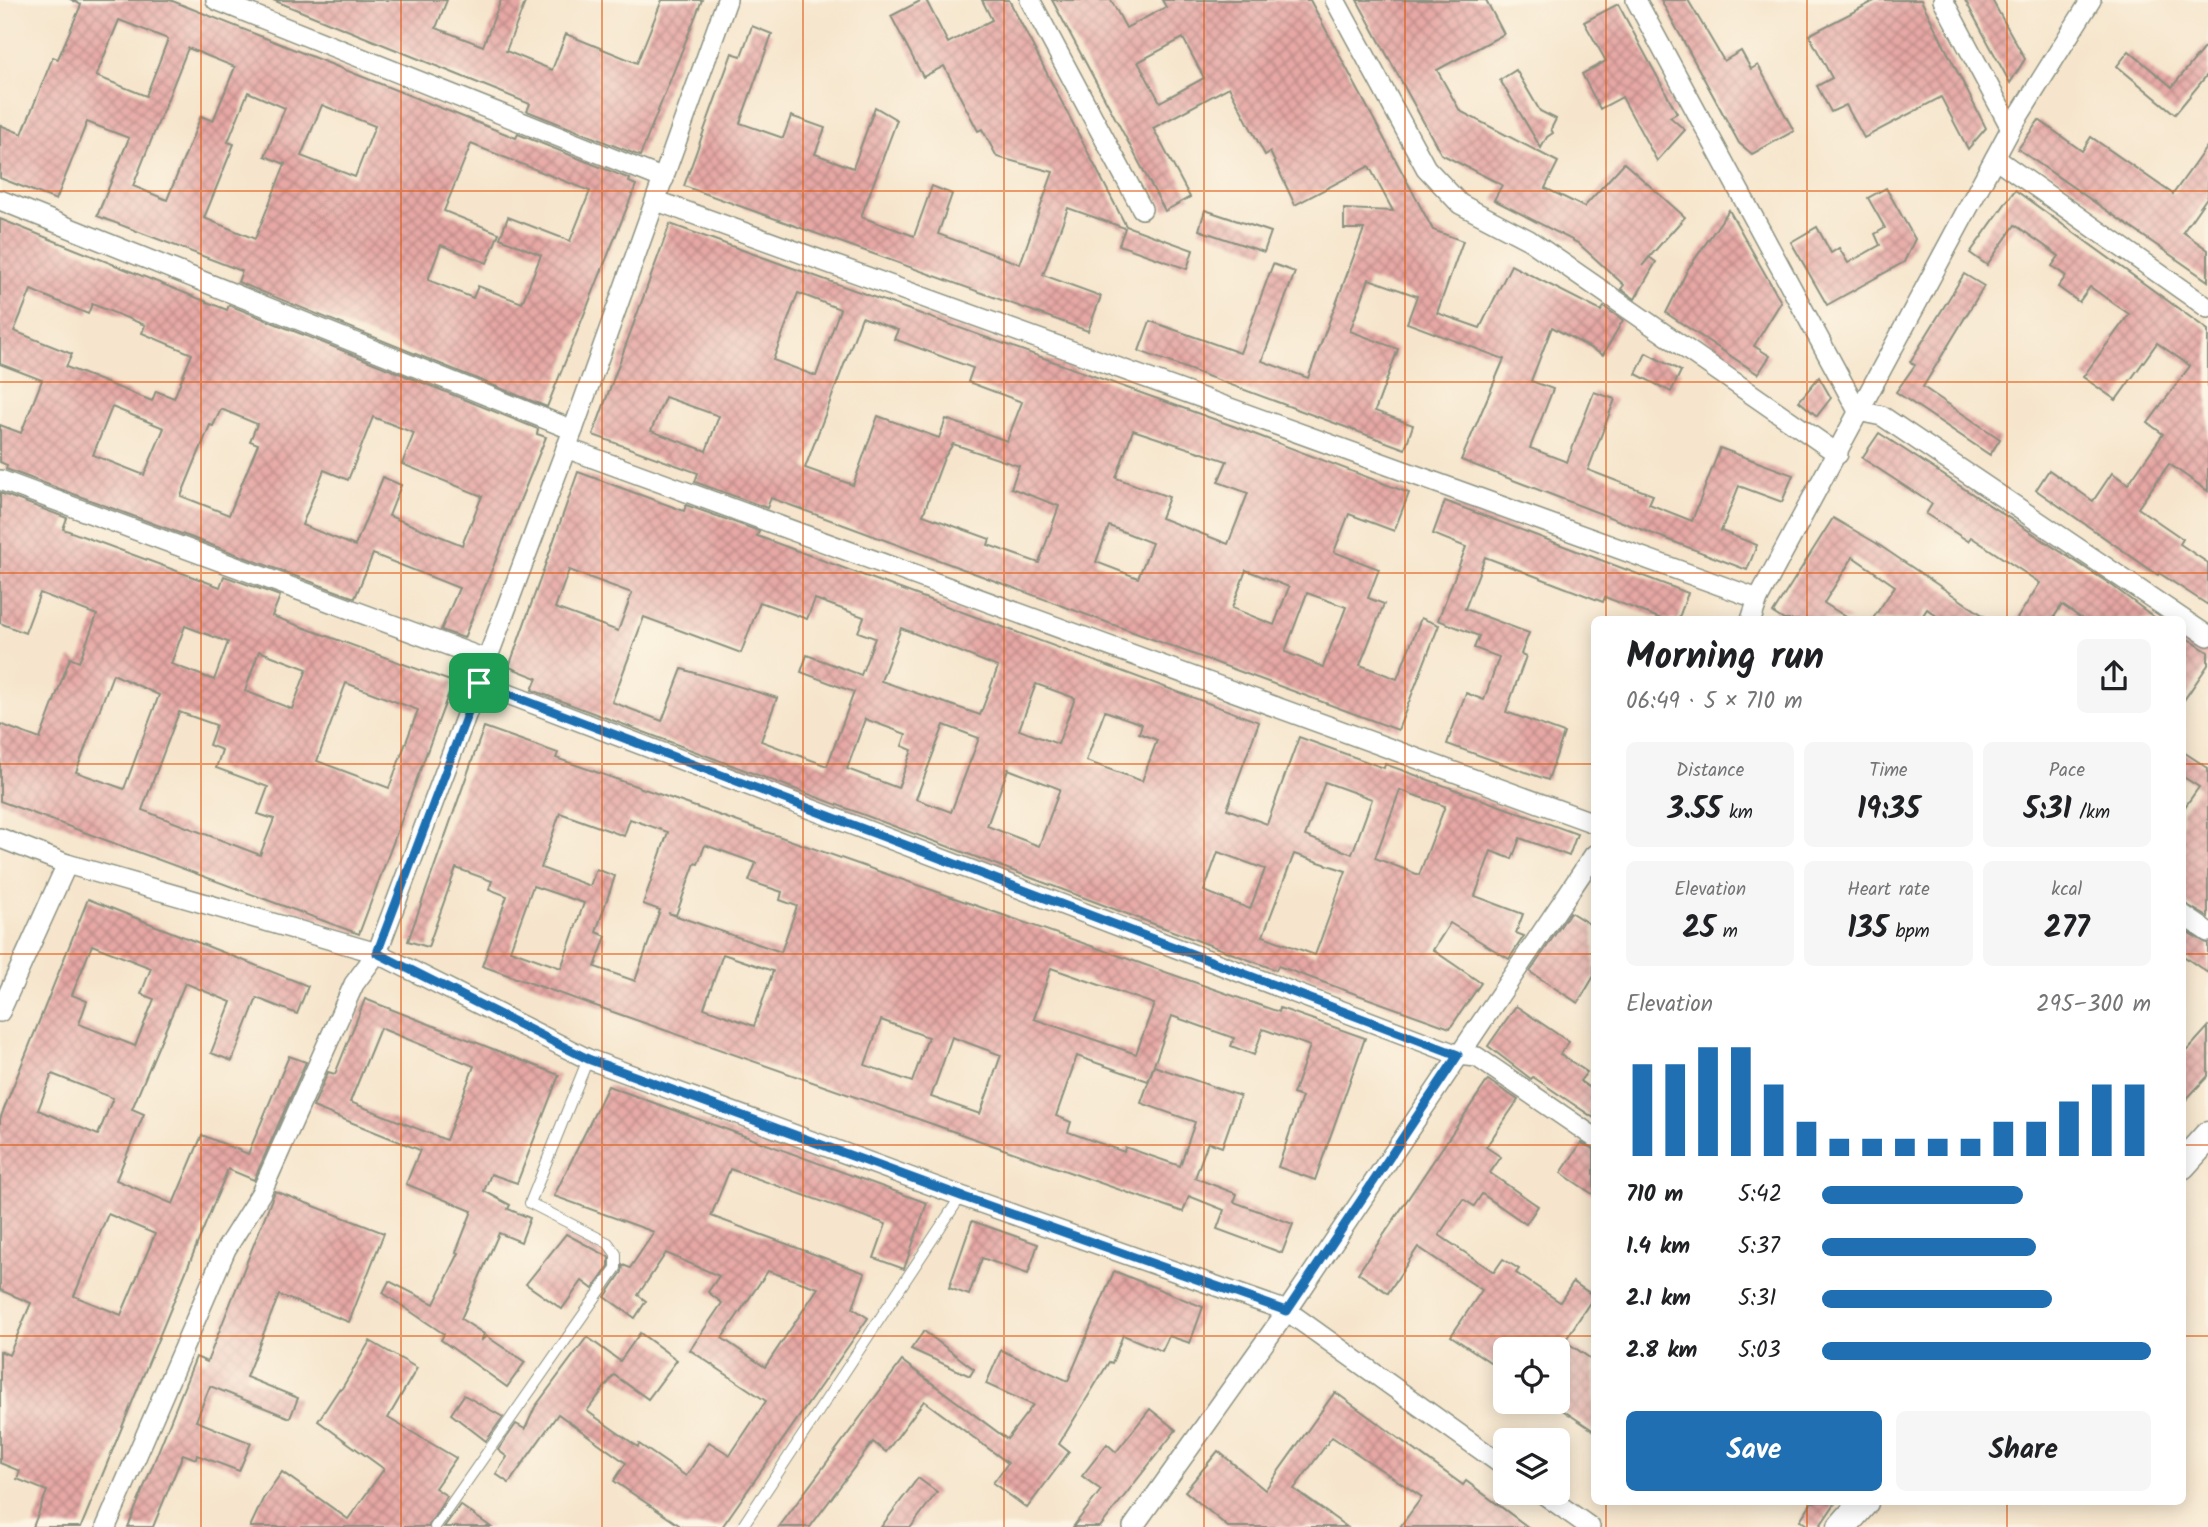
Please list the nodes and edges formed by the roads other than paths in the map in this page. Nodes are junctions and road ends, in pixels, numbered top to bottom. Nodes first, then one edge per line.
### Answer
1 (216, 0) edge
2 (727, 0) edge
3 (1030, 0) edge
4 (1335, 0) edge
5 (1636, 0) edge
6 (1943, 0) edge
7 (2091, 0) edge
8 (2011, 128) junction
9 (1995, 158) junction
10 (664, 179) junction
11 (0, 200) edge
12 (657, 201) junction
13 (1142, 209) dead end
14 (2208, 308) edge
15 (1858, 411) junction
16 (570, 439) junction
17 (1838, 454) junction
18 (0, 480) edge
19 (1758, 599) junction
20 (1752, 616) edge
21 (2178, 616) edge
22 (2186, 621) edge
23 (2208, 636) edge
24 (488, 660) junction
25 (479, 683) junction
26 (1591, 822) edge
27 (0, 838) edge
28 (1591, 859) edge
29 (67, 864) junction
30 (2186, 917) edge
31 (2208, 932) edge
32 (377, 953) junction
33 (0, 1012) edge
34 (1458, 1055) junction
35 (588, 1059) junction
36 (1591, 1135) edge
37 (2208, 1136) edge
38 (2186, 1161) edge
39 (961, 1196) junction
40 (1287, 1311) junction
41 (1493, 1458) edge
42 (1559, 1505) edge
43 (1861, 1505) edge
44 (106, 1527) edge
45 (435, 1527) edge
46 (742, 1527) edge
47 (1133, 1527) edge
48 (1590, 1527) edge
49 (1842, 1527) edge

1 - 10 street
2 - 10 street
3 - 13 street
4 - 17 street
5 - 15 street
6 - 8 street
7 - 8 street
8 - 9 street
9 - 14 street
9 - 15 street
10 - 12 street
11 - 16 street
12 - 16 street
12 - 19 street
15 - 17 street
15 - 21 street
16 - 24 street
16 - 26 street
17 - 19 street
18 - 24 street
19 - 20 street
22 - 23 street
24 - 25 street
25 - 32 street
25 - 34 street
27 - 29 street
28 - 34 street
29 - 32 street
29 - 33 street
30 - 31 street
32 - 35 street
32 - 44 street
34 - 36 street
34 - 40 street
35 - 39 street
35 - 45 lane
37 - 38 street
39 - 40 street
39 - 46 lane
40 - 41 street
40 - 47 street
42 - 48 street
43 - 49 street

